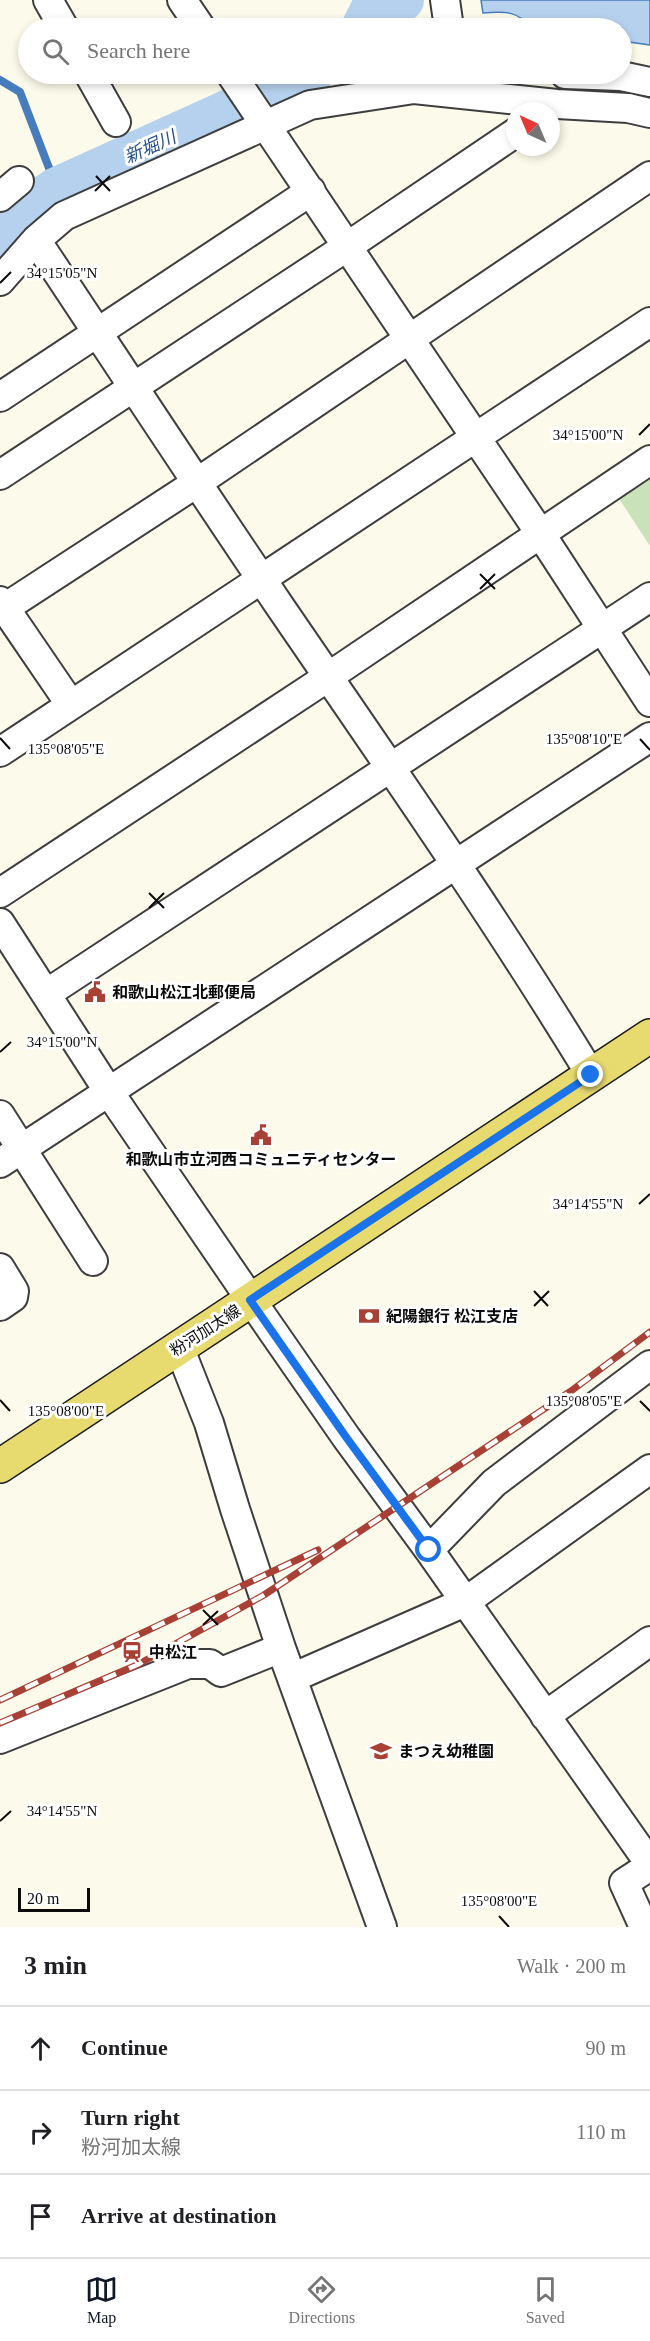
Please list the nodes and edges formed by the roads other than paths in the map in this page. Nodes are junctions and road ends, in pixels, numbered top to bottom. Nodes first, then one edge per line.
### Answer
1 (48, 0) edge
2 (182, 0) edge
3 (445, 0) edge
4 (58, 18) edge
5 (194, 18) edge
6 (448, 18) edge
7 (632, 78) edge
8 (650, 81) edge
9 (95, 84) edge
10 (238, 84) edge
11 (424, 84) edge
12 (414, 89) junction
13 (514, 102) edge
14 (560, 107) edge
15 (650, 113) edge
16 (264, 120) junction
17 (116, 122) dead end
18 (506, 139) edge
19 (650, 176) edge
20 (311, 191) junction
21 (36, 240) junction
22 (348, 246) junction
23 (0, 281) edge
24 (650, 322) edge
25 (97, 331) junction
26 (410, 340) junction
27 (135, 387) junction
28 (0, 397) edge
29 (475, 438) junction
30 (650, 460) edge
31 (0, 475) edge
32 (198, 482) junction
33 (540, 533) junction
34 (262, 580) junction
35 (650, 597) edge
36 (2, 607) edge
37 (602, 628) junction
38 (328, 676) junction
39 (650, 702) edge
40 (71, 705) junction
41 (650, 736) edge
42 (0, 752) edge
43 (391, 769) junction
44 (456, 865) junction
45 (0, 893) edge
46 (0, 923) edge
47 (46, 994) junction
48 (650, 1036) edge
49 (591, 1075) junction
50 (109, 1092) junction
51 (0, 1115) edge
52 (11, 1156) edge
53 (93, 1261) dead end
54 (0, 1268) edge
55 (250, 1300) junction
56 (0, 1306) edge
57 (179, 1347) junction
58 (650, 1365) edge
59 (0, 1466) edge
60 (650, 1469) edge
61 (429, 1550) junction
62 (465, 1602) junction
63 (650, 1641) edge
64 (282, 1648) junction
65 (292, 1678) junction
66 (545, 1716) junction
67 (0, 1738) edge
68 (650, 1865) edge
69 (382, 1927) edge
70 (644, 1927) edge

1 - 4 street
2 - 5 street
3 - 6 street
7 - 8 street
9 - 17 street
10 - 16 street
11 - 12 street
12 - 13 street
12 - 16 street
14 - 15 street
16 - 20 street
16 - 21 street
18 - 22 street
19 - 26 street
20 - 22 street
20 - 25 street
21 - 23 street
21 - 25 street
22 - 26 street
22 - 27 street
24 - 29 street
25 - 27 street
25 - 28 street
26 - 29 street
26 - 32 street
27 - 31 street
27 - 32 street
29 - 33 street
29 - 34 street
30 - 33 street
32 - 34 street
32 - 36 street
33 - 37 street
33 - 38 street
34 - 38 street
34 - 40 street
35 - 37 street
36 - 40 street
37 - 39 street
37 - 43 street
38 - 43 street
38 - 45 street
40 - 42 street
41 - 44 street
43 - 44 street
43 - 47 street
44 - 49 street
44 - 50 street
46 - 47 street
47 - 50 street
48 - 49 main road, 粉河加太線
49 - 55 main road, 粉河加太線
50 - 52 street
50 - 55 street
51 - 52 street
52 - 53 street
54 - 56 street
55 - 57 main road, 粉河加太線
55 - 61 street
57 - 59 main road, 粉河加太線
57 - 64 street
58 - 61 street
60 - 62 street
61 - 62 street
62 - 65 street
62 - 66 street
63 - 66 street
64 - 65 street
64 - 67 street
65 - 69 street
66 - 68 street
68 - 70 street

